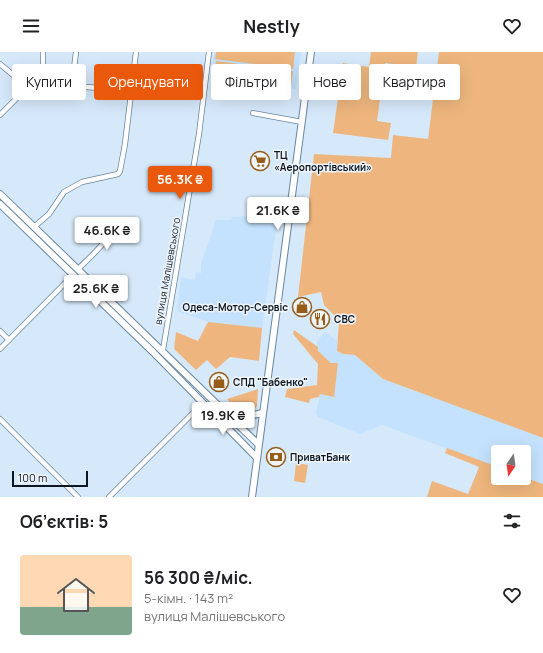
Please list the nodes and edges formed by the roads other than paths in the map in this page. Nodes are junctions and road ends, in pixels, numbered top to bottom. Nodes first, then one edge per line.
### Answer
1 (43, 52) edge
2 (76, 52) edge
3 (136, 52) edge
4 (209, 52) edge
5 (311, 52) edge
6 (0, 64) edge
7 (43, 64) edge
8 (75, 64) edge
9 (134, 64) edge
10 (12, 74) edge
11 (15, 100) edge
12 (130, 100) edge
13 (253, 113) dead end
14 (0, 115) edge
15 (302, 122) junction
16 (0, 194) edge
17 (0, 204) edge
18 (114, 221) dead end
19 (34, 227) junction
20 (78, 269) junction
21 (73, 275) junction
22 (0, 331) edge
23 (9, 340) junction
24 (0, 349) edge
25 (162, 350) junction
26 (203, 403) junction
27 (227, 413) junction
28 (263, 413) junction
29 (0, 419) edge
30 (258, 444) junction
31 (256, 458) junction
32 (78, 497) edge
33 (109, 497) edge
34 (252, 497) edge

1 - 7 street
2 - 8 street
3 - 9 street
4 - 25 street, вулиця Малішевського
5 - 15 main road
6 - 10 street
11 - 14 street
12 - 19 street
13 - 15 street
15 - 28 main road
16 - 19 main road
17 - 21 main road
18 - 20 street
19 - 20 main road
20 - 25 main road
21 - 23 street
21 - 26 main road
22 - 23 street
23 - 24 street
25 - 27 main road
26 - 31 main road
26 - 33 street
27 - 28 main road
27 - 30 main road
28 - 30 main road
29 - 32 street
30 - 31 main road
31 - 34 main road

